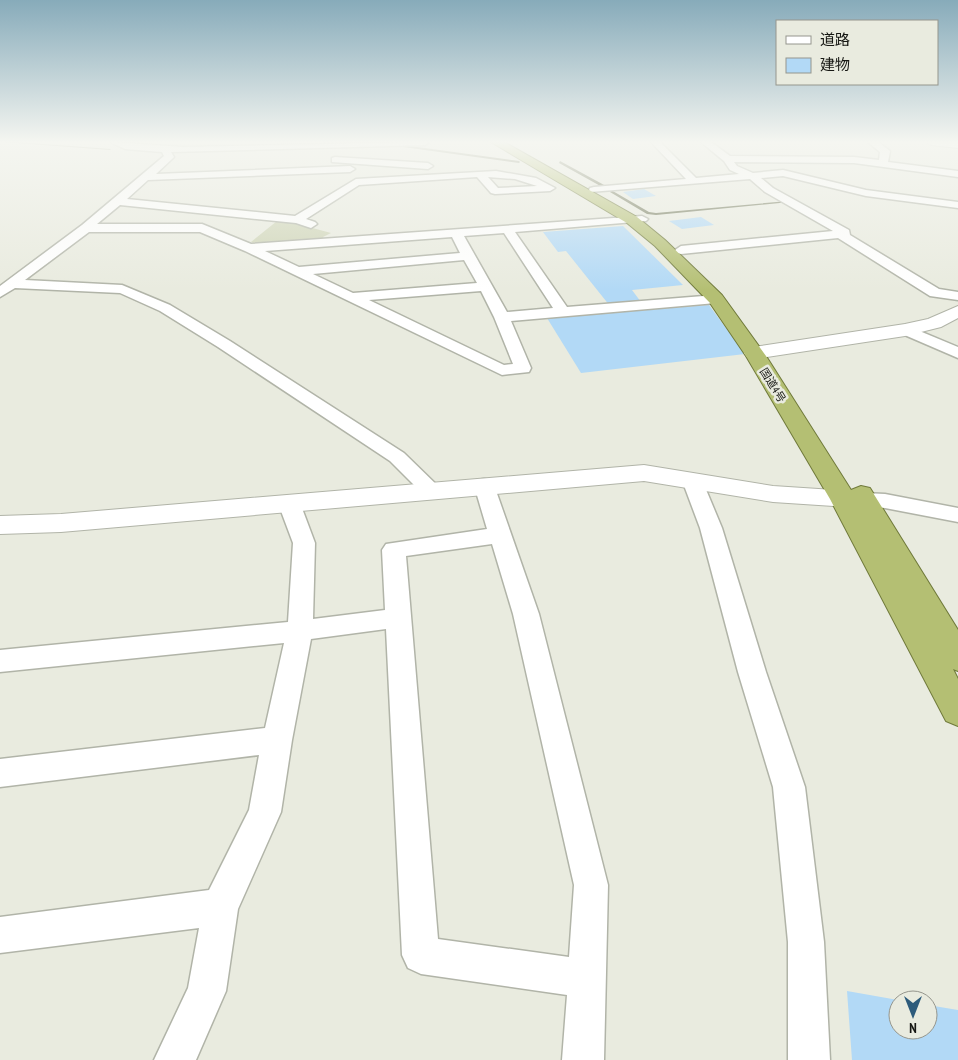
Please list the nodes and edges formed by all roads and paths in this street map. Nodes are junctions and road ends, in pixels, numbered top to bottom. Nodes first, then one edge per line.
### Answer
1 (129, 191) edge
2 (341, 191) edge
3 (587, 191) edge
4 (596, 191) edge
5 (773, 191) edge
6 (859, 191) edge
7 (880, 191) edge
8 (911, 191) edge
9 (117, 202) junction
10 (958, 205) edge
11 (637, 219) junction
12 (297, 220) junction
13 (86, 228) junction
14 (507, 229) junction
15 (456, 233) junction
16 (840, 234) junction
17 (360, 239) junction
18 (249, 248) junction
19 (681, 250) junction
20 (468, 256) junction
21 (296, 271) junction
22 (485, 287) junction
23 (6, 288) edge
24 (958, 296) edge
25 (352, 297) junction
26 (716, 299) junction
27 (958, 311) edge
28 (563, 312) junction
29 (502, 317) junction
30 (905, 330) junction
31 (762, 352) junction
32 (958, 353) edge
33 (692, 480) junction
34 (484, 485) junction
35 (431, 490) junction
36 (854, 499) junction
37 (289, 503) junction
38 (958, 515) edge
39 (0, 525) edge
40 (500, 535) junction
41 (399, 618) junction
42 (300, 631) junction
43 (958, 658) edge
44 (0, 661) edge
45 (958, 711) edge
46 (277, 740) junction
47 (0, 773) edge
48 (220, 907) junction
49 (0, 935) edge
50 (587, 980) junction
51 (175, 1060) edge
52 (583, 1060) edge
53 (809, 1060) edge

1 - 9 street
2 - 12 street
3 - 11 highway, 国道4号
4 - 11 highway, 国道4号
5 - 16 street
6 - 7 street
8 - 10 street
9 - 12 street
9 - 13 street
11 - 14 street
11 - 19 highway, 国道4号
11 - 26 highway, 国道4号
12 - 17 street
13 - 18 street
13 - 23 street
14 - 15 street
14 - 28 street
15 - 17 street
15 - 20 street
16 - 19 street
16 - 24 street
17 - 18 street
18 - 21 street
19 - 31 highway, 国道4号
20 - 21 street
20 - 22 street
21 - 25 street
22 - 25 street
22 - 29 street
23 - 35 street
25 - 29 street
26 - 28 street
26 - 31 highway, 国道4号
27 - 30 street
28 - 29 street
30 - 31 street
30 - 32 street
31 - 36 highway, 国道4号
33 - 34 street
33 - 36 street
33 - 53 street
34 - 35 street
34 - 40 street
35 - 37 street
36 - 38 street
36 - 43 highway, 国道4号
36 - 45 highway, 国道4号
37 - 39 street
37 - 42 street
40 - 41 street
40 - 50 street
41 - 42 street
41 - 50 street
42 - 44 street
42 - 46 street
46 - 47 street
46 - 48 street
48 - 49 street
48 - 51 street
50 - 52 street

